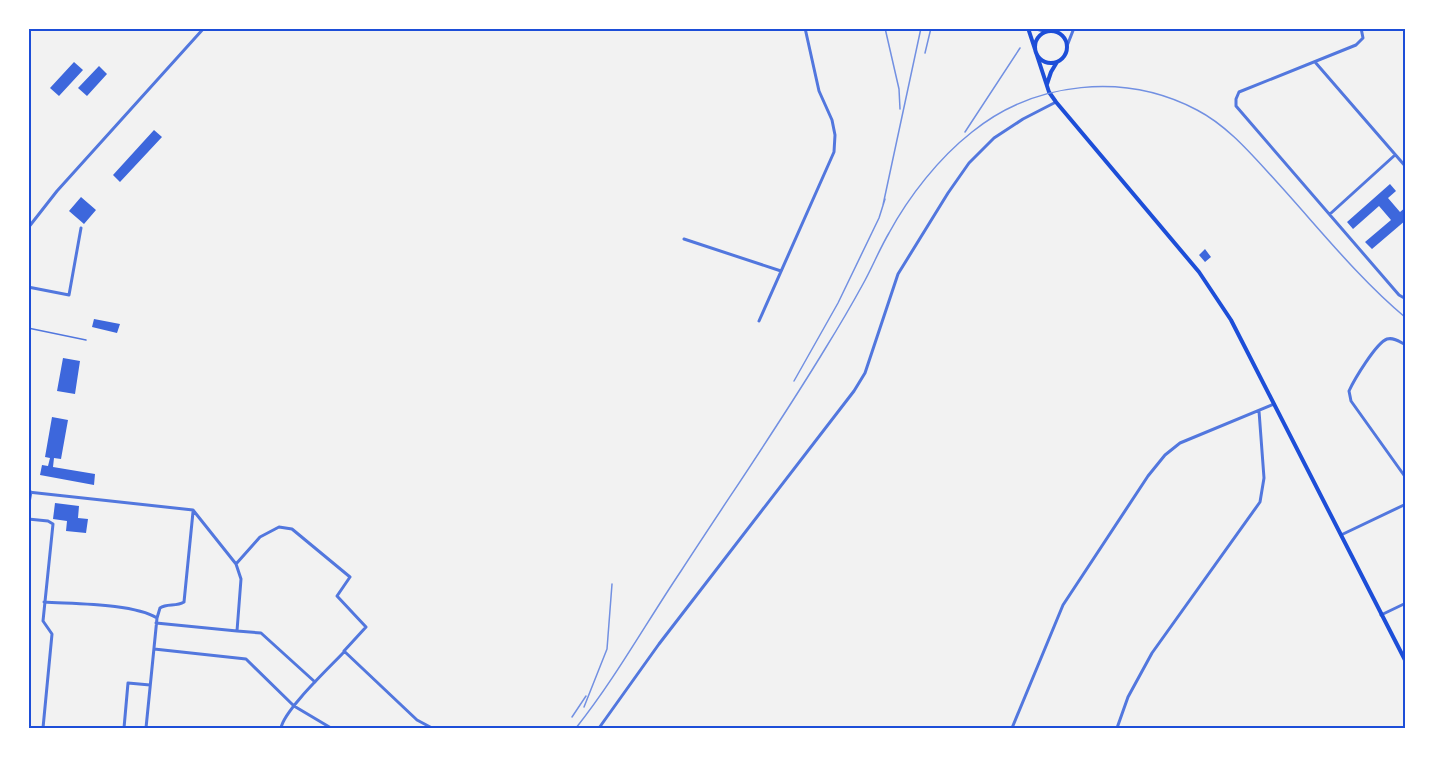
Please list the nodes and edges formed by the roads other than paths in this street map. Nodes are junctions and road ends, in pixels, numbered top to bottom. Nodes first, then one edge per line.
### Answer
1 (204, 28) edge
2 (805, 28) edge
3 (1028, 28) edge
4 (1034, 28) edge
5 (1074, 28) edge
6 (1361, 28) edge
7 (1050, 30) edge
8 (1067, 46) junction
9 (1036, 52) junction
10 (1057, 62) junction
11 (1316, 62) junction
12 (1047, 85) junction
13 (1056, 102) junction
14 (1395, 155) junction
15 (1406, 167) edge
16 (1330, 214) junction
17 (28, 228) edge
18 (81, 228) dead end
19 (684, 239) dead end
20 (781, 271) junction
21 (28, 287) edge
22 (1406, 299) edge
23 (759, 321) dead end
24 (28, 328) edge
25 (86, 340) dead end
26 (1406, 345) edge
27 (1274, 404) junction
28 (1259, 411) junction
29 (1406, 478) edge
30 (30, 492) edge
31 (1406, 504) edge
32 (28, 508) edge
33 (193, 510) junction
34 (28, 519) edge
35 (1341, 535) junction
36 (236, 564) junction
37 (44, 602) junction
38 (1406, 603) edge
39 (1381, 615) junction
40 (157, 618) junction
41 (156, 624) junction
42 (237, 631) junction
43 (154, 649) junction
44 (344, 651) junction
45 (1406, 662) edge
46 (315, 682) junction
47 (150, 685) junction
48 (294, 706) junction
49 (43, 729) edge
50 (124, 729) edge
51 (146, 729) edge
52 (282, 729) edge
53 (331, 729) edge
54 (432, 729) edge
55 (599, 729) edge
56 (1012, 729) edge
57 (1117, 729) edge

1 - 17 street
2 - 20 street
3 - 9 main road
4 - 7 main road
5 - 8 street
6 - 11 street
7 - 8 main road
7 - 9 main road
8 - 10 main road
9 - 10 main road
9 - 12 main road
10 - 12 main road
11 - 14 street
11 - 16 street
12 - 13 main road
13 - 27 main road
13 - 55 street
14 - 15 street
14 - 16 street
16 - 22 street
18 - 21 street
19 - 20 street
20 - 23 street
24 - 25 lane
26 - 29 street
27 - 28 street
27 - 35 main road
28 - 56 street
28 - 57 street
30 - 32 street
30 - 33 street
31 - 35 street
33 - 36 street
33 - 40 street
34 - 37 street
35 - 39 main road
36 - 42 street
36 - 44 street
37 - 40 street
37 - 49 street
38 - 39 street
39 - 45 main road
40 - 41 street
41 - 42 street
41 - 43 street
42 - 46 street
43 - 47 street
43 - 48 street
44 - 46 street
44 - 54 street
46 - 48 street
47 - 50 street
47 - 51 street
48 - 52 street
48 - 53 street

